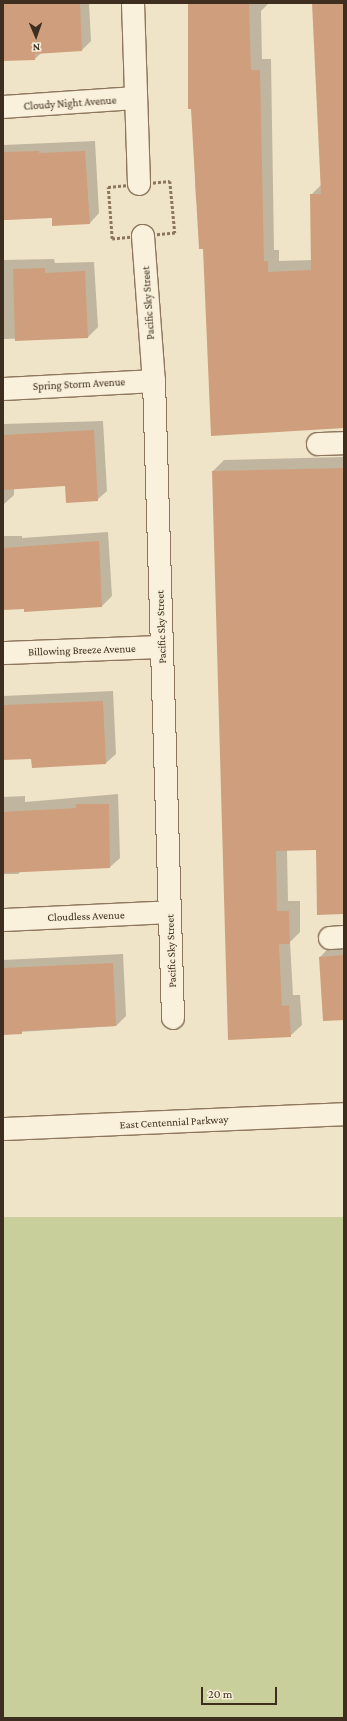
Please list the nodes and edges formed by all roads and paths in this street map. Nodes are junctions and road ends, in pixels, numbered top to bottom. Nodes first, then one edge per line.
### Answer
1 (133, 3) edge
2 (136, 98) junction
3 (3, 107) edge
4 (139, 184) junction
5 (143, 236) junction
6 (154, 381) junction
7 (3, 389) edge
8 (344, 442) edge
9 (318, 444) dead end
10 (162, 647) junction
11 (3, 653) edge
12 (170, 912) junction
13 (3, 920) edge
14 (173, 1018) dead end
15 (344, 1114) edge
16 (3, 1129) edge

1 - 2 street
2 - 3 street, Cloudy Night Avenue
2 - 4 street
4 - 5 path
4 - 5 path
5 - 6 street, Pacific Sky Street
6 - 7 street, Spring Storm Avenue
6 - 10 street, Pacific Sky Street
8 - 9 street
10 - 11 street, Billowing Breeze Avenue
10 - 12 street, Pacific Sky Street
12 - 13 street, Cloudless Avenue
12 - 14 street, Pacific Sky Street
15 - 16 street, East Centennial Parkway

